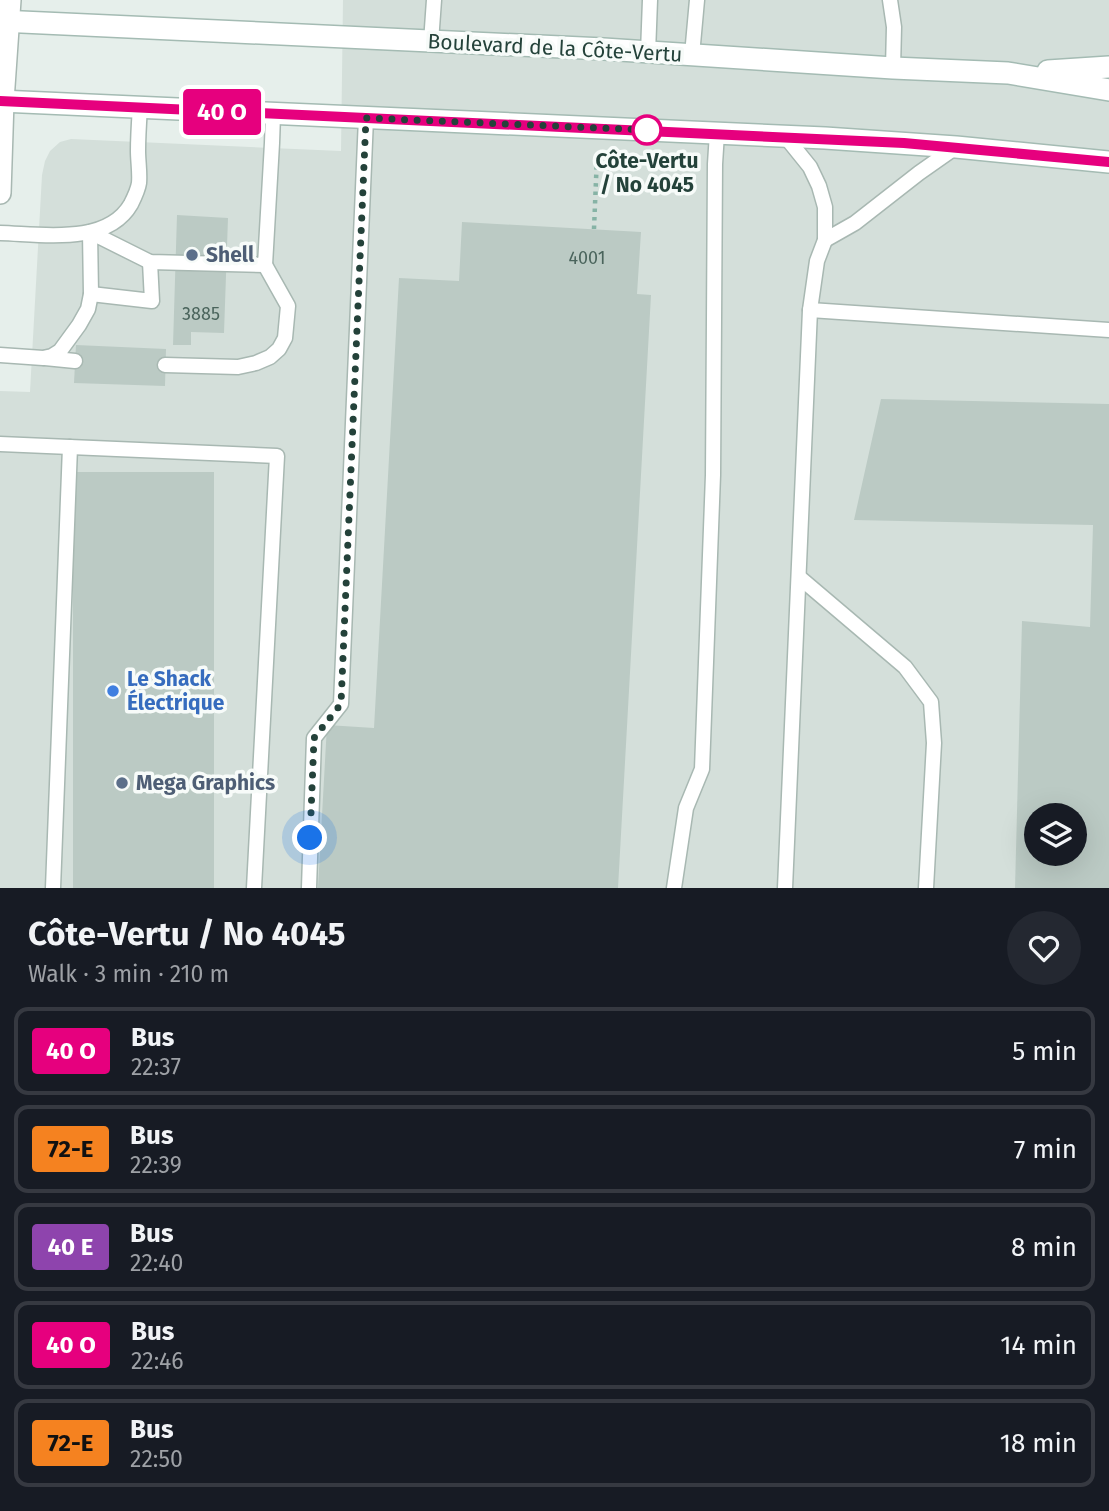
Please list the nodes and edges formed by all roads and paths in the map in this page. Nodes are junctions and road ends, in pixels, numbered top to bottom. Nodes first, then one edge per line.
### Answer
1 (434, 0) edge
2 (650, 0) edge
3 (697, 0) edge
4 (890, 0) edge
5 (6, 14) edge
6 (431, 41) junction
7 (648, 53) junction
8 (692, 55) junction
9 (1109, 67) edge
10 (893, 68) junction
11 (1007, 73) junction
12 (1109, 90) edge
13 (2, 101) edge
14 (139, 107) junction
15 (273, 115) junction
16 (366, 118) junction
17 (717, 133) junction
18 (785, 136) junction
19 (956, 147) junction
20 (597, 156) dead end
21 (1109, 162) edge
22 (0, 193) edge
23 (594, 229) dead end
24 (90, 232) junction
25 (0, 233) edge
26 (825, 240) junction
27 (150, 262) junction
28 (265, 265) junction
29 (91, 294) junction
30 (810, 310) junction
31 (1109, 330) edge
32 (0, 355) edge
33 (43, 358) junction
34 (75, 361) dead end
35 (165, 365) dead end
36 (0, 444) edge
37 (70, 447) junction
38 (799, 576) junction
39 (53, 888) edge
40 (254, 888) edge
41 (309, 888) edge
42 (674, 888) edge
43 (785, 888) edge
44 (926, 888) edge

1 - 6 lane
2 - 7 lane
3 - 8 lane
4 - 10 lane
5 - 6 main road, Boulevard de la Côte-Vertu
5 - 13 main road
6 - 7 main road, Boulevard de la Côte-Vertu
7 - 8 main road, Boulevard de la Côte-Vertu
8 - 10 main road, Boulevard de la Côte-Vertu
9 - 11 main road
10 - 11 main road, Boulevard de la Côte-Vertu
11 - 12 main road, Boulevard de la Côte-Vertu
13 - 14 main road
13 - 22 main road
14 - 15 main road
14 - 24 lane
15 - 16 main road
15 - 28 lane
16 - 17 main road
16 - 41 lane
17 - 18 main road
17 - 42 lane
18 - 19 main road
18 - 26 lane
19 - 21 main road
19 - 26 lane
20 - 23 path
24 - 25 lane
24 - 27 lane
24 - 29 lane
26 - 30 lane
27 - 28 lane
27 - 29 lane
28 - 35 lane
29 - 33 lane
30 - 31 lane
30 - 38 lane
32 - 33 lane
33 - 34 lane
36 - 37 lane
37 - 39 lane
37 - 40 lane
38 - 43 lane
38 - 44 lane

